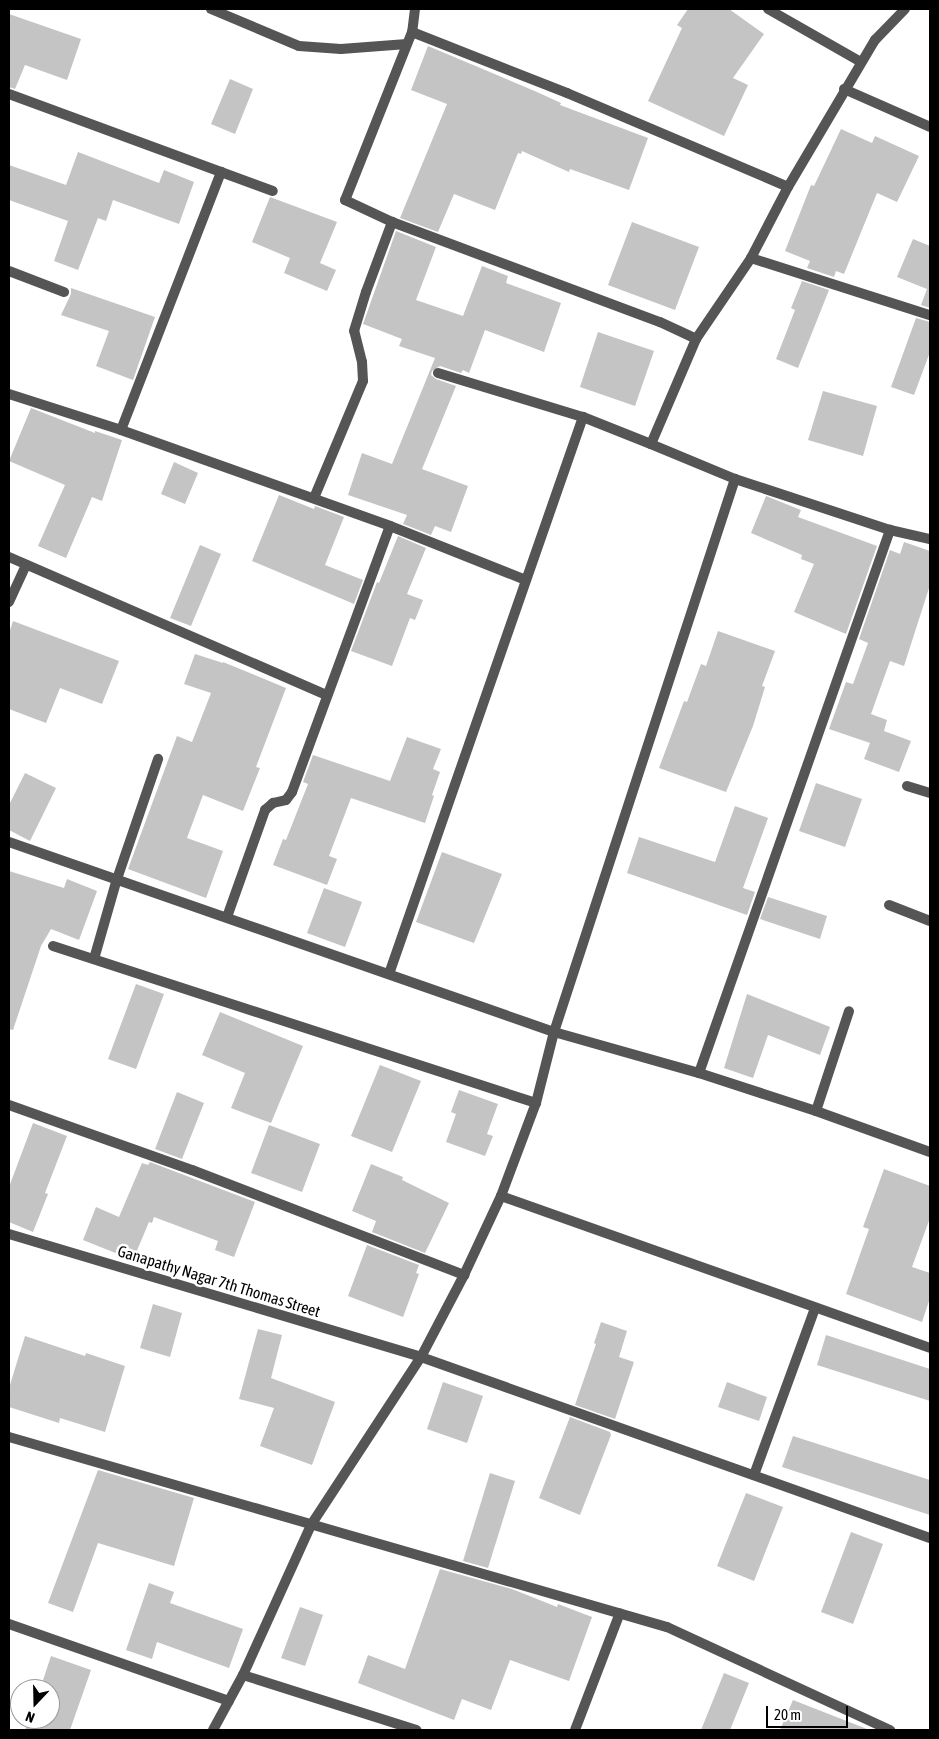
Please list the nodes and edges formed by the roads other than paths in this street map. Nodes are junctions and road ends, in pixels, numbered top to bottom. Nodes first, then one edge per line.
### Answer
1 (210, 9) edge
2 (415, 9) edge
3 (768, 9) edge
4 (905, 9) edge
5 (412, 32) junction
6 (407, 44) junction
7 (861, 62) junction
8 (844, 89) junction
9 (9, 94) edge
10 (930, 128) edge
11 (222, 172) junction
12 (788, 188) junction
13 (273, 191) dead end
14 (392, 222) junction
15 (751, 258) junction
16 (9, 271) edge
17 (64, 292) dead end
18 (930, 315) edge
19 (696, 339) junction
20 (438, 373) dead end
21 (9, 394) edge
22 (582, 417) junction
23 (121, 430) junction
24 (651, 444) junction
25 (735, 479) junction
26 (314, 498) junction
27 (390, 526) junction
28 (890, 530) junction
29 (930, 539) edge
30 (9, 558) edge
31 (26, 565) junction
32 (526, 580) junction
33 (9, 602) edge
34 (327, 695) junction
35 (158, 759) dead end
36 (907, 786) dead end
37 (930, 793) edge
38 (9, 842) edge
39 (117, 878) junction
40 (889, 906) dead end
41 (227, 917) junction
42 (930, 921) edge
43 (53, 946) dead end
44 (94, 959) junction
45 (389, 974) junction
46 (848, 1010) dead end
47 (554, 1032) junction
48 (699, 1074) junction
49 (536, 1103) junction
50 (9, 1105) edge
51 (816, 1110) junction
52 (930, 1152) edge
53 (501, 1196) junction
54 (9, 1234) edge
55 (464, 1275) junction
56 (815, 1308) junction
57 (930, 1348) edge
58 (421, 1357) junction
59 (9, 1437) edge
60 (754, 1475) junction
61 (311, 1526) junction
62 (930, 1538) edge
63 (620, 1613) junction
64 (9, 1624) edge
65 (243, 1676) junction
66 (230, 1701) junction
67 (213, 1730) edge
68 (416, 1730) edge
69 (575, 1730) edge
70 (890, 1730) edge

1 - 6 street
2 - 5 street
3 - 7 street
4 - 7 street
5 - 6 street
5 - 12 street
6 - 14 street
7 - 8 street
8 - 10 street
8 - 12 street
9 - 11 street
11 - 13 street
11 - 23 street
12 - 15 street
14 - 19 street
14 - 26 street
15 - 18 street
15 - 19 street
16 - 17 street
19 - 24 street
20 - 22 street
21 - 23 street
22 - 24 street
22 - 32 street
23 - 26 street
24 - 25 street
25 - 28 street
25 - 47 street
26 - 27 street
27 - 32 street
27 - 34 street
28 - 29 street
28 - 48 street
30 - 31 street
31 - 33 street
31 - 34 street
32 - 45 street
34 - 41 street
35 - 39 street
36 - 37 street
38 - 39 street
39 - 41 street
39 - 44 street
40 - 42 street
41 - 45 street
43 - 44 street
44 - 49 street
45 - 47 street
46 - 51 street
47 - 48 street
47 - 49 street
48 - 51 street
49 - 53 street
50 - 55 street
51 - 52 street
53 - 55 street
53 - 56 street
54 - 58 street, Ganapathy Nagar 7th Thomas Street
55 - 58 street
56 - 57 street
56 - 60 street
58 - 60 street, Ganapathy Nagar 7th Thomas Street
58 - 61 street
59 - 61 street
60 - 62 street, Ganapathy Nagar 7th Thomas Street
61 - 63 street
61 - 65 street
63 - 69 street
63 - 70 street
64 - 66 street
65 - 66 street
65 - 68 street
66 - 67 street

